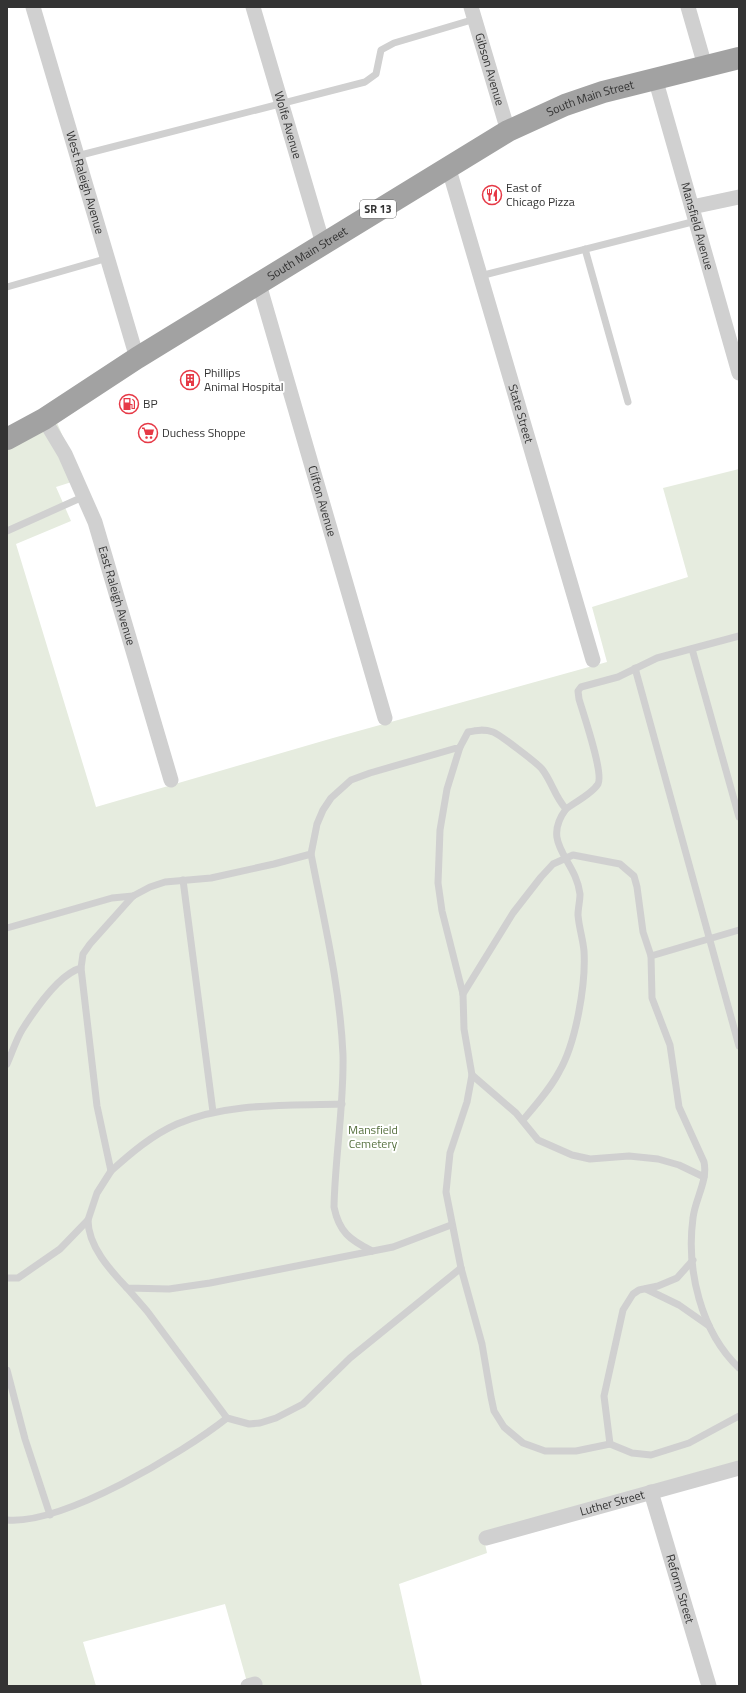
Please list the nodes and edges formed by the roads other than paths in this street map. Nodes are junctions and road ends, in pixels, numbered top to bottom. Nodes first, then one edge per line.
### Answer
1 (33, 7) edge
2 (253, 7) edge
3 (688, 7) edge
4 (473, 13) edge
5 (739, 58) edge
6 (705, 66) junction
7 (655, 78) junction
8 (281, 103) junction
9 (508, 131) junction
10 (77, 156) junction
11 (448, 166) junction
12 (739, 197) edge
13 (694, 214) junction
14 (323, 244) junction
15 (585, 249) junction
16 (108, 258) junction
17 (480, 276) junction
18 (259, 284) junction
19 (7, 287) edge
20 (734, 334) edge
21 (138, 358) junction
22 (739, 373) edge
23 (628, 402) dead end
24 (44, 419) junction
25 (7, 439) edge
26 (7, 454) edge
27 (85, 496) junction
28 (7, 531) edge
29 (739, 636) edge
30 (692, 649) junction
31 (593, 660) dead end
32 (635, 668) junction
33 (385, 718) dead end
34 (460, 747) junction
35 (171, 780) dead end
36 (566, 809) junction
37 (739, 816) edge
38 (311, 854) junction
39 (566, 858) junction
40 (183, 880) junction
41 (132, 896) junction
42 (7, 928) edge
43 (739, 930) edge
44 (710, 939) junction
45 (651, 956) junction
46 (81, 968) junction
47 (463, 994) junction
48 (739, 1046) edge
49 (7, 1064) edge
50 (472, 1075) junction
51 (342, 1104) junction
52 (213, 1112) junction
53 (523, 1120) junction
54 (111, 1171) junction
55 (704, 1177) junction
56 (88, 1220) junction
57 (451, 1225) junction
58 (372, 1251) junction
59 (693, 1260) junction
60 (461, 1268) junction
61 (7, 1278) edge
62 (127, 1288) junction
63 (646, 1289) junction
64 (709, 1326) junction
65 (739, 1368) edge
66 (7, 1370) edge
67 (739, 1416) edge
68 (227, 1418) junction
69 (610, 1444) junction
70 (739, 1468) edge
71 (651, 1492) junction
72 (50, 1515) junction
73 (7, 1520) edge
74 (486, 1538) dead end
75 (709, 1686) edge

1 - 10 street, West Raleigh Avenue
2 - 8 street, Wolfe Avenue
3 - 6 street
4 - 8 lane
4 - 9 street, Gibson Avenue
5 - 6 highway, South Main Street / SR 13
6 - 7 highway, South Main Street / SR 13
7 - 9 highway, South Main Street / SR 13
7 - 13 street, Mansfield Avenue
8 - 10 lane
8 - 14 street, Wolfe Avenue
9 - 11 highway, South Main Street / SR 13
10 - 16 street, West Raleigh Avenue
11 - 14 highway, South Main Street / SR 13
11 - 17 street, State Street
12 - 13 street
13 - 15 lane
13 - 20 street, Mansfield Avenue
14 - 18 highway, South Main Street / SR 13
15 - 17 lane
15 - 23 lane
16 - 19 lane
16 - 21 street, West Raleigh Avenue
17 - 31 street, State Street
18 - 21 highway, South Main Street / SR 13
18 - 33 street, Clifton Avenue
20 - 22 street, Mansfield Avenue
21 - 24 highway, South Main Street / SR 13
24 - 25 highway, South Main Street / SR 13
24 - 26 highway, South Main Street / SR 13
24 - 27 street, East Raleigh Avenue
27 - 28 lane
27 - 35 street, East Raleigh Avenue
29 - 30 lane
30 - 32 lane
30 - 37 lane
32 - 36 lane
32 - 44 lane
34 - 36 lane
34 - 38 lane
34 - 47 lane
36 - 39 lane
38 - 40 lane
38 - 51 lane
39 - 45 lane
39 - 47 lane
39 - 53 lane
40 - 41 lane
40 - 52 lane
41 - 42 lane
41 - 46 lane
43 - 44 lane
44 - 45 lane
44 - 48 lane
45 - 55 lane
46 - 49 lane
46 - 54 lane
47 - 50 lane
50 - 53 lane
50 - 57 lane
51 - 52 lane
51 - 58 lane
52 - 54 lane
53 - 55 lane
54 - 56 lane
55 - 59 lane
56 - 61 lane
56 - 62 lane
57 - 58 lane
57 - 60 lane
58 - 62 lane
59 - 63 lane
59 - 64 lane
60 - 68 lane
60 - 69 lane
62 - 68 lane
63 - 64 lane
63 - 69 lane
64 - 65 lane
66 - 72 lane
67 - 69 lane
68 - 72 lane
70 - 71 street, Luther Street
71 - 74 street, Luther Street
71 - 75 street, Reform Street
72 - 73 lane

